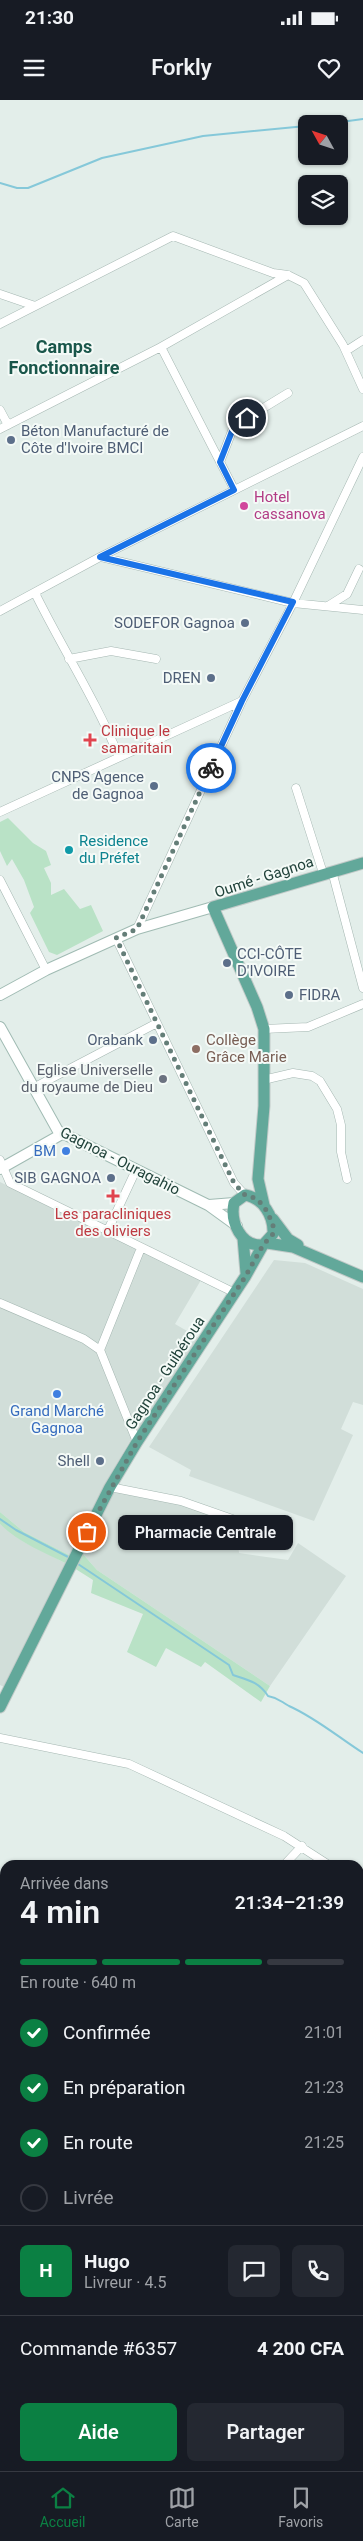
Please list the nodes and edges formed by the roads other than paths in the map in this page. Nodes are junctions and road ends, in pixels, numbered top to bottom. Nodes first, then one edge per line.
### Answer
1 (288, 275) junction
2 (0, 294) edge
3 (35, 306) junction
4 (0, 324) edge
5 (363, 340) edge
6 (161, 347) junction
7 (346, 351) junction
8 (363, 389) edge
9 (288, 393) dead end
10 (0, 410) edge
11 (8, 425) junction
12 (363, 426) edge
13 (0, 429) edge
14 (363, 457) edge
15 (220, 462) junction
16 (234, 490) junction
17 (100, 557) junction
18 (359, 569) dead end
19 (35, 593) junction
20 (293, 602) junction
21 (328, 606) junction
22 (363, 610) edge
23 (0, 611) edge
24 (69, 659) junction
25 (156, 659) dead end
26 (242, 701) junction
27 (120, 757) junction
28 (296, 788) dead end
29 (0, 812) edge
30 (363, 863) edge
31 (328, 872) junction
32 (0, 880) edge
33 (214, 907) junction
34 (137, 929) junction
35 (116, 938) junction
36 (46, 970) junction
37 (363, 988) edge
38 (0, 995) edge
39 (363, 1004) edge
40 (157, 1023) junction
41 (0, 1027) edge
42 (264, 1029) junction
43 (263, 1080) junction
44 (33, 1088) junction
45 (62, 1134) junction
46 (1, 1165) edge
47 (136, 1170) junction
48 (258, 1179) junction
49 (347, 1179) dead end
50 (238, 1200) junction
51 (208, 1205) junction
52 (267, 1210) junction
53 (237, 1226) junction
54 (108, 1230) junction
55 (242, 1238) junction
56 (265, 1244) junction
57 (141, 1248) junction
58 (312, 1254) junction
59 (246, 1275) junction
60 (363, 1276) edge
61 (235, 1293) junction
62 (0, 1303) edge
63 (100, 1350) junction
64 (137, 1442) junction
65 (110, 1488) junction
66 (275, 1534) dead end
67 (0, 1707) edge
68 (0, 1738) edge
69 (302, 1846) junction
70 (289, 1860) edge
71 (322, 1860) edge

1 - 3 street
1 - 6 street
1 - 7 street
2 - 3 street
3 - 4 street
5 - 7 street
6 - 11 street
6 - 15 street
7 - 8 street
9 - 15 street
10 - 11 street
11 - 13 street
12 - 16 street
14 - 20 street
15 - 16 street
16 - 17 street
17 - 19 street
17 - 20 street
18 - 21 street
19 - 23 street
19 - 24 street
20 - 21 street
20 - 26 street
21 - 22 street
24 - 25 street
24 - 27 street
26 - 27 street
26 - 34 street
27 - 29 street
28 - 31 street
30 - 31 main road, Oumé - Gagnoa
31 - 33 main road, Oumé - Gagnoa
31 - 37 street
32 - 36 street
33 - 34 main road
33 - 42 main road, Oumé - Gagnoa
34 - 35 main road
35 - 36 main road
35 - 40 street
36 - 38 main road
39 - 42 street
40 - 44 street
40 - 50 street
41 - 44 main road, Gagnoa - Ouragahio
42 - 43 main road, Oumé - Gagnoa
43 - 48 main road, Oumé - Gagnoa
43 - 49 street
44 - 45 main road, Gagnoa - Ouragahio
45 - 46 main road
45 - 47 main road, Gagnoa - Ouragahio
46 - 54 street
47 - 51 main road, Gagnoa - Ouragahio
47 - 54 street
48 - 50 main road
48 - 52 main road, Oumé - Gagnoa
50 - 51 main road
50 - 52 main road
50 - 53 main road
51 - 53 main road, Gagnoa - Ouragahio
52 - 56 main road
52 - 58 main road
53 - 55 main road
54 - 57 street
55 - 56 main road
55 - 59 main road
56 - 58 main road
56 - 59 main road, Gagnoa - Guibéroua
57 - 61 street
57 - 63 street
58 - 60 main road
59 - 61 main road, Gagnoa - Guibéroua
61 - 64 main road, Gagnoa - Guibéroua
62 - 63 street
63 - 64 street
64 - 65 main road, Gagnoa - Guibéroua
65 - 66 street
65 - 67 main road, Gagnoa - Guibéroua
68 - 69 street
69 - 70 street
69 - 71 street

